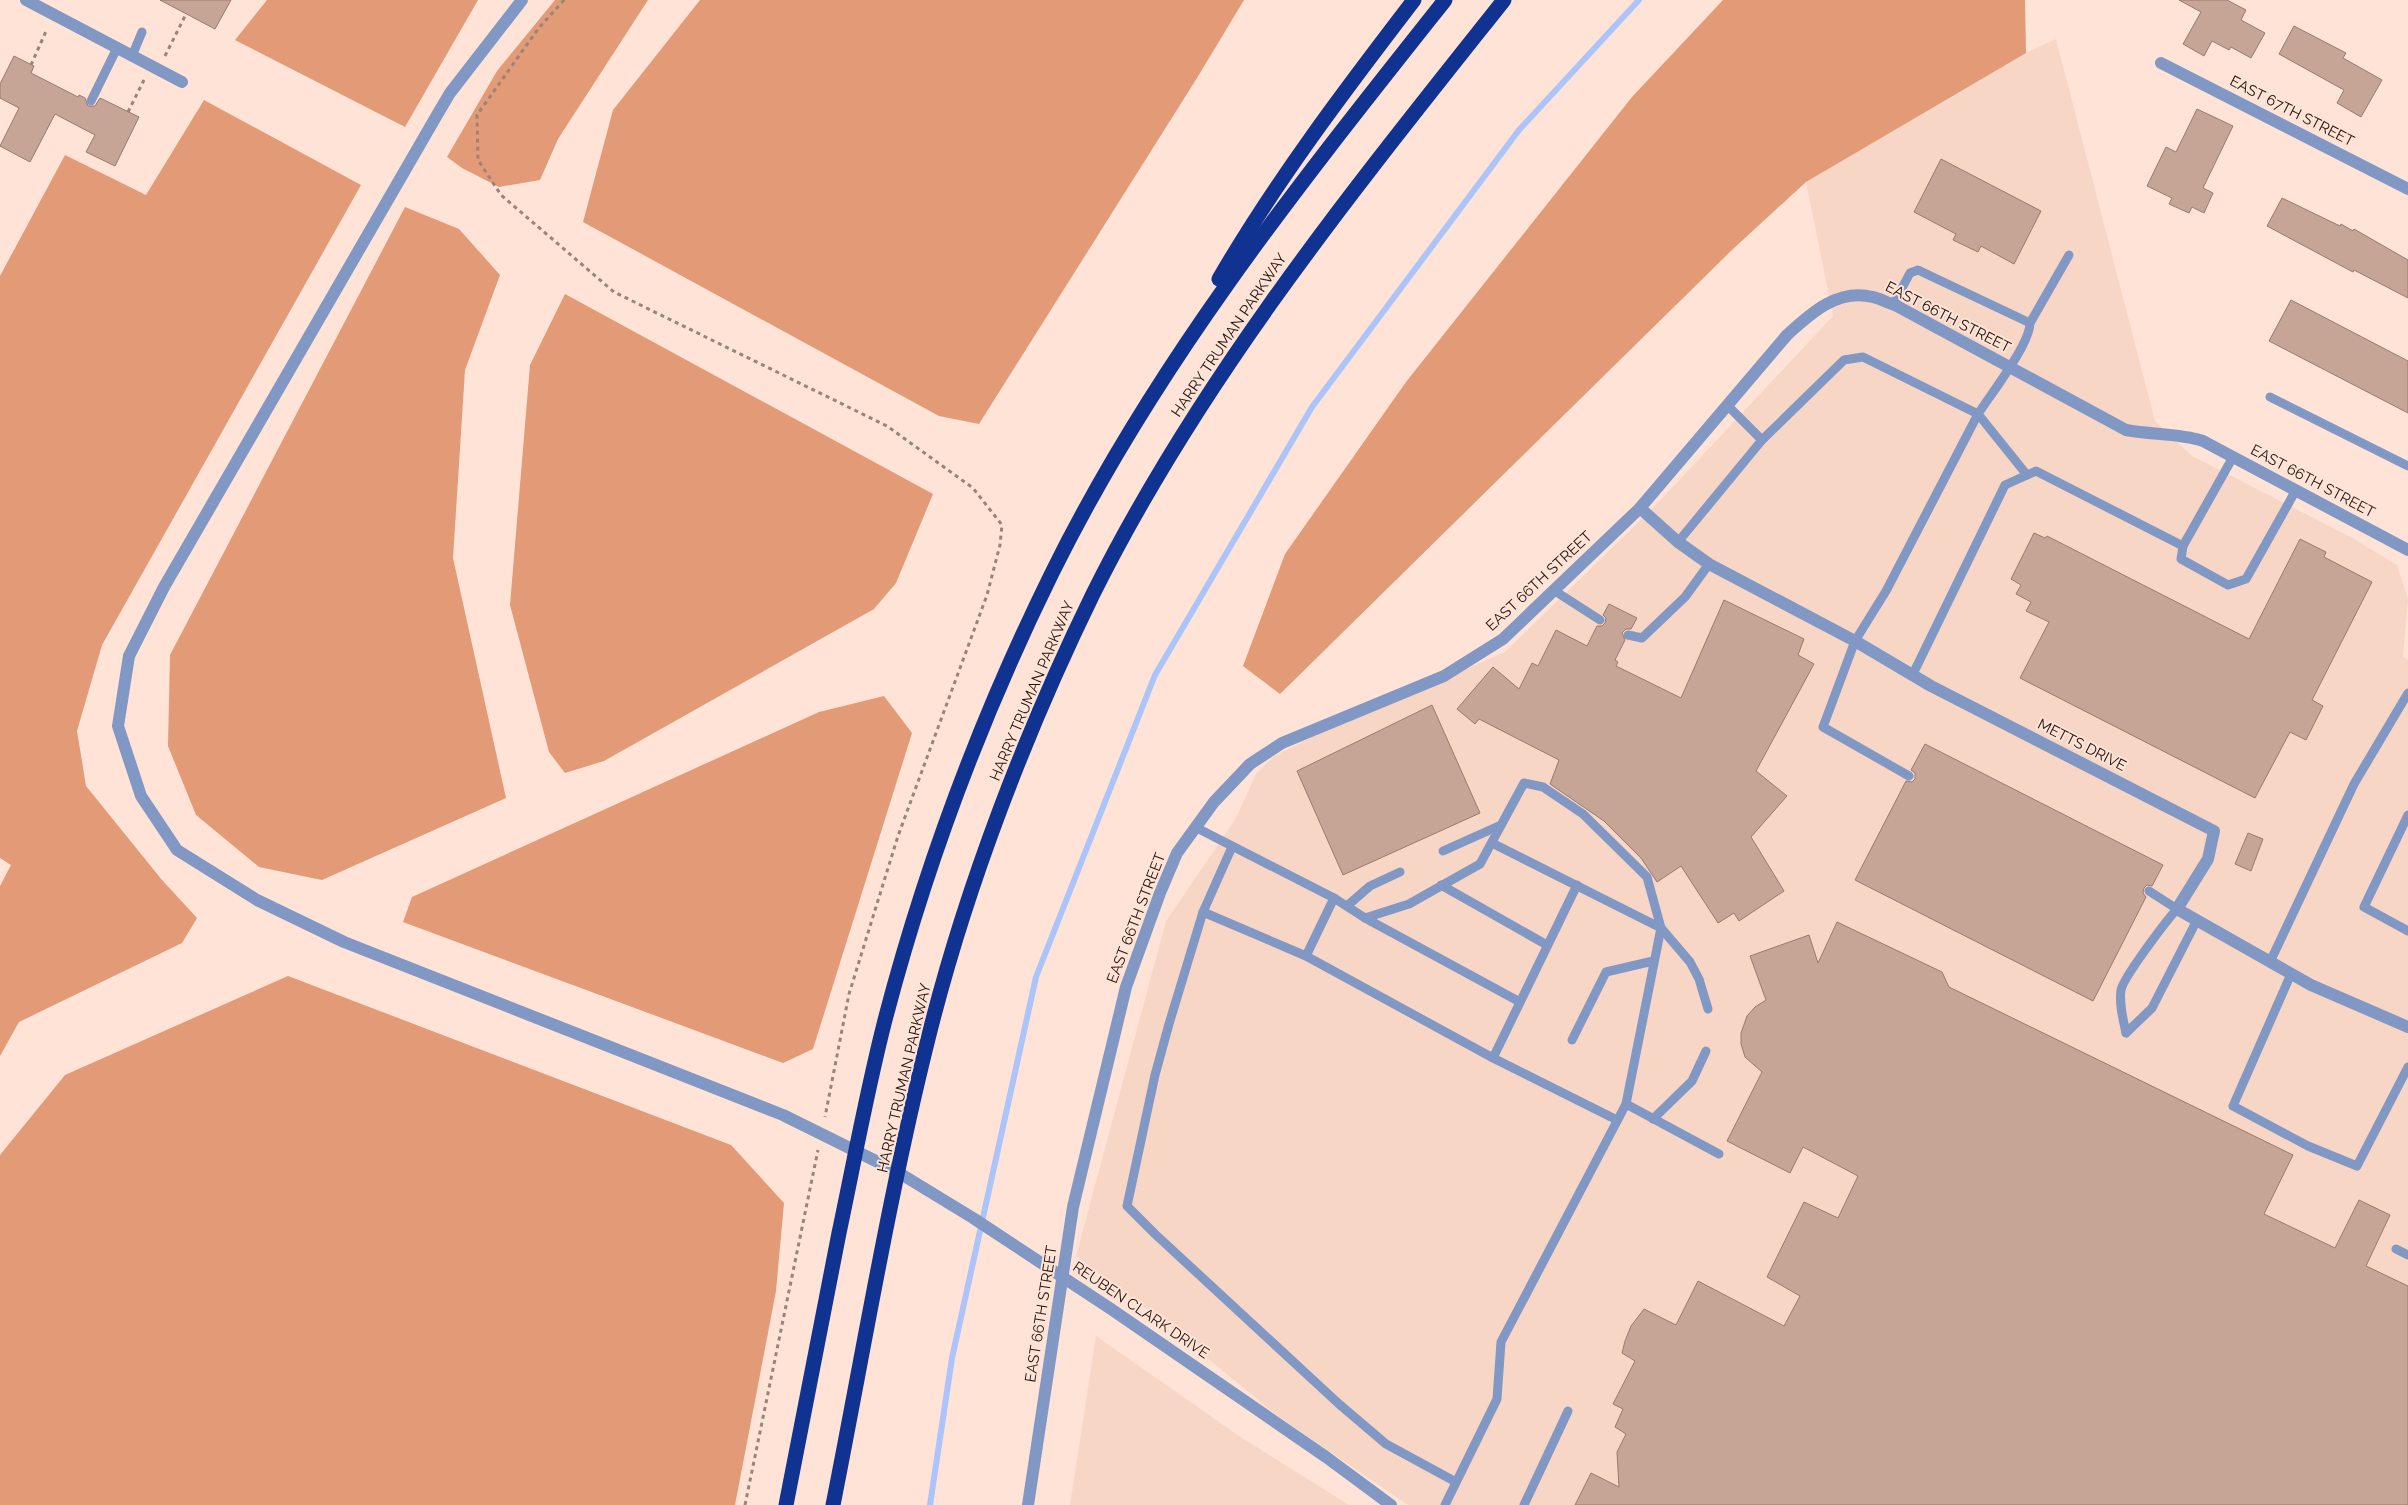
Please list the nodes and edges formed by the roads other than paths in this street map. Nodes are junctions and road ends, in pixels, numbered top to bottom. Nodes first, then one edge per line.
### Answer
1 (26, 0) edge
2 (522, 0) edge
3 (1414, 0) edge
4 (1445, 0) edge
5 (1504, 0) edge
6 (1510, 0) edge
7 (142, 32) dead end
8 (1472, 40) junction
9 (118, 48) junction
10 (132, 56) junction
11 (2161, 63) dead end
12 (182, 82) dead end
13 (90, 101) dead end
14 (2408, 189) edge
15 (2069, 255) dead end
16 (1893, 304) junction
17 (2030, 323) junction
18 (2010, 367) junction
19 (2270, 397) dead end
20 (1727, 405) junction
21 (1978, 414) junction
22 (1127, 436) junction
23 (1762, 440) junction
24 (2233, 457) junction
25 (2408, 466) edge
26 (2027, 475) junction
27 (2296, 490) junction
28 (1640, 508) junction
29 (1678, 542) junction
30 (2183, 546) junction
31 (2408, 550) edge
32 (1709, 564) junction
33 (1555, 591) junction
34 (1600, 620) dead end
35 (1628, 635) dead end
36 (1855, 641) junction
37 (1912, 676) junction
38 (2408, 694) edge
39 (1909, 776) dead end
40 (2408, 815) edge
41 (1501, 825) junction
42 (1195, 827) junction
43 (1492, 843) junction
44 (1232, 848) junction
45 (1443, 851) dead end
46 (1400, 872) dead end
47 (1577, 884) junction
48 (1441, 885) junction
49 (2149, 892) dead end
50 (1334, 898) junction
51 (1347, 906) junction
52 (2176, 909) junction
53 (1203, 912) junction
54 (1365, 918) junction
55 (2198, 920) junction
56 (1661, 928) junction
57 (2408, 930) edge
58 (1547, 945) junction
59 (1306, 956) junction
60 (1653, 961) junction
61 (2270, 962) junction
62 (2291, 974) junction
63 (1520, 1002) junction
64 (1708, 1009) dead end
65 (2408, 1026) edge
66 (1572, 1040) dead end
67 (1706, 1051) dead end
68 (1493, 1058) junction
69 (2408, 1067) edge
70 (1626, 1104) junction
71 (1654, 1119) junction
72 (1617, 1120) junction
73 (1719, 1154) dead end
74 (2396, 1249) dead end
75 (2408, 1255) edge
76 (1568, 1411) dead end
77 (1456, 1482) junction
78 (786, 1505) edge
79 (833, 1505) edge
80 (1028, 1505) edge
81 (1390, 1505) edge
82 (1445, 1505) edge
83 (1524, 1505) edge

1 - 9 street
2 - 81 street, REUBEN CLARK DRIVE
3 - 22 highway
4 - 22 highway, HARRY TRUMAN PARKWAY
5 - 8 highway, HARRY TRUMAN PARKWAY
6 - 8 highway
7 - 10 lane
8 - 79 highway, HARRY TRUMAN PARKWAY
9 - 10 street
9 - 13 lane
10 - 12 street
11 - 14 street, EAST 67TH STREET
15 - 17 lane
16 - 17 lane
16 - 18 street, EAST 66TH STREET
16 - 20 street, EAST 66TH STREET
17 - 18 lane
18 - 21 lane
18 - 24 street, EAST 66TH STREET
19 - 25 lane
20 - 23 lane
20 - 28 street, EAST 66TH STREET
21 - 23 lane
21 - 26 lane
21 - 36 lane
22 - 78 highway, HARRY TRUMAN PARKWAY
23 - 29 lane
24 - 27 street, EAST 66TH STREET
24 - 30 lane
26 - 30 lane
26 - 37 lane
27 - 30 lane
27 - 31 street, EAST 66TH STREET
28 - 29 street, METTS DRIVE
28 - 33 street, EAST 66TH STREET
29 - 32 street, METTS DRIVE
32 - 35 lane
32 - 36 street, METTS DRIVE
33 - 34 lane
33 - 42 street, EAST 66TH STREET
36 - 37 street, METTS DRIVE
36 - 39 lane
37 - 52 street, METTS DRIVE
38 - 61 lane
40 - 57 lane
41 - 43 lane
41 - 45 lane
41 - 56 lane
42 - 44 lane
42 - 80 street, EAST 66TH STREET
43 - 47 lane
43 - 48 lane
44 - 50 lane
44 - 53 lane
46 - 51 lane
47 - 56 lane
47 - 58 lane
48 - 54 lane
48 - 58 lane
49 - 52 lane
50 - 51 lane
50 - 59 lane
51 - 54 lane
52 - 55 street
52 - 55 lane
53 - 59 lane
53 - 77 lane
54 - 63 lane
55 - 61 street
56 - 60 lane
56 - 64 lane
58 - 63 lane
59 - 68 lane
60 - 66 lane
60 - 70 lane
61 - 62 street
62 - 65 street
62 - 69 lane
63 - 68 lane
67 - 71 lane
68 - 72 lane
70 - 71 lane
70 - 72 lane
71 - 73 lane
72 - 77 lane
74 - 75 lane
76 - 83 lane
77 - 82 lane

